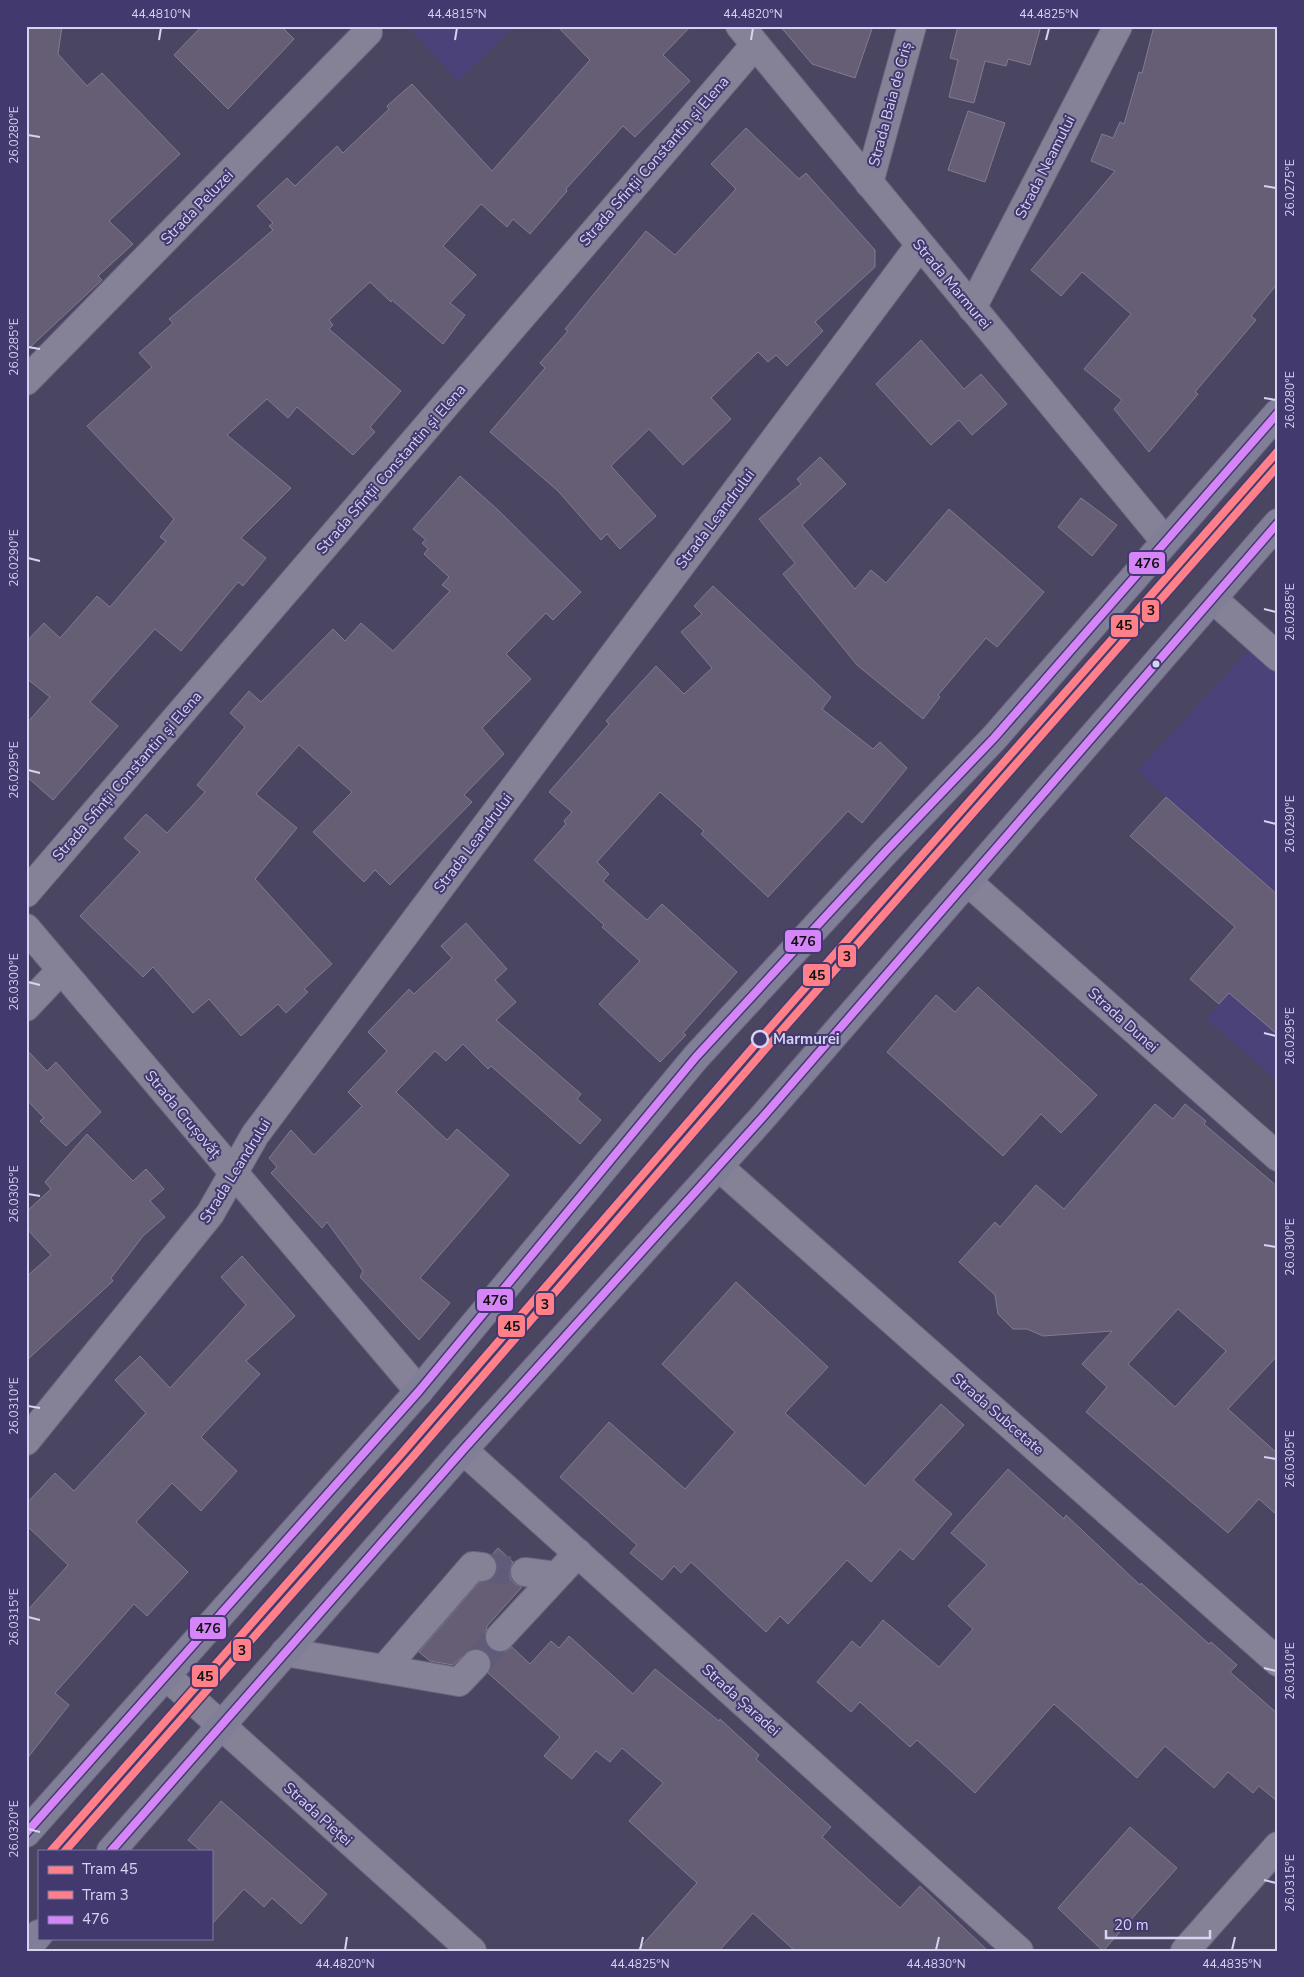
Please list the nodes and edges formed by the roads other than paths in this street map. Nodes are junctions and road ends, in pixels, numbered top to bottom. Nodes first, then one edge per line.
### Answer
1 (912, 26) edge
2 (1118, 26) edge
3 (368, 32) dead end
4 (748, 35) edge
5 (869, 183) junction
6 (920, 245) junction
7 (972, 308) junction
8 (26, 381) edge
9 (1278, 413) edge
10 (1278, 524) edge
11 (1165, 541) junction
12 (1213, 599) junction
13 (1278, 657) edge
14 (968, 882) junction
15 (26, 893) edge
16 (26, 928) edge
17 (61, 970) junction
18 (26, 1007) edge
19 (1278, 1157) edge
20 (719, 1167) junction
21 (232, 1172) junction
22 (419, 1391) junction
23 (26, 1441) edge
24 (463, 1450) junction
25 (578, 1553) junction
26 (482, 1567) tunnel mouth
27 (525, 1572) tunnel mouth
28 (556, 1576) junction
29 (500, 1637) tunnel mouth
30 (285, 1652) junction
31 (1278, 1662) edge
32 (384, 1669) junction
33 (468, 1673) dead end
34 (166, 1676) junction
35 (219, 1726) junction
36 (26, 1833) edge
37 (1278, 1846) edge
38 (112, 1850) edge
39 (38, 1935) edge
40 (26, 1949) edge
41 (472, 1951) edge
42 (1019, 1951) edge
43 (1185, 1951) edge

1 - 5 street, Strada Baia de Criș
2 - 7 street, Strada Neamului
3 - 8 street, Strada Peluzei
4 - 5 street, Strada Marmurei
4 - 15 street, Strada Sfinții Constantin și Elena
5 - 6 street, Strada Marmurei
6 - 7 street, Strada Marmurei
6 - 21 street, Strada Leandrului
7 - 11 street, Strada Marmurei
9 - 11 main road
10 - 12 main road
11 - 22 main road
12 - 13 street
12 - 14 main road
14 - 19 street, Strada Dunei
14 - 20 main road
16 - 17 street, Strada Crușovăț
17 - 18 street
17 - 21 street, Strada Crușovăț
20 - 24 main road
20 - 31 street, Strada Subcetate
21 - 22 street, Strada Crușovăț
21 - 23 street, Strada Leandrului
22 - 34 main road
24 - 25 street, Strada Șaradei
24 - 30 main road
25 - 28 street
25 - 42 street, Strada Șaradei
26 - 32 street
27 - 28 street
28 - 29 street
30 - 32 street
30 - 35 main road
32 - 33 street
34 - 35 street, Strada Pieței
34 - 36 main road
35 - 38 main road
35 - 41 street, Strada Pieței
37 - 43 street
39 - 40 main road

